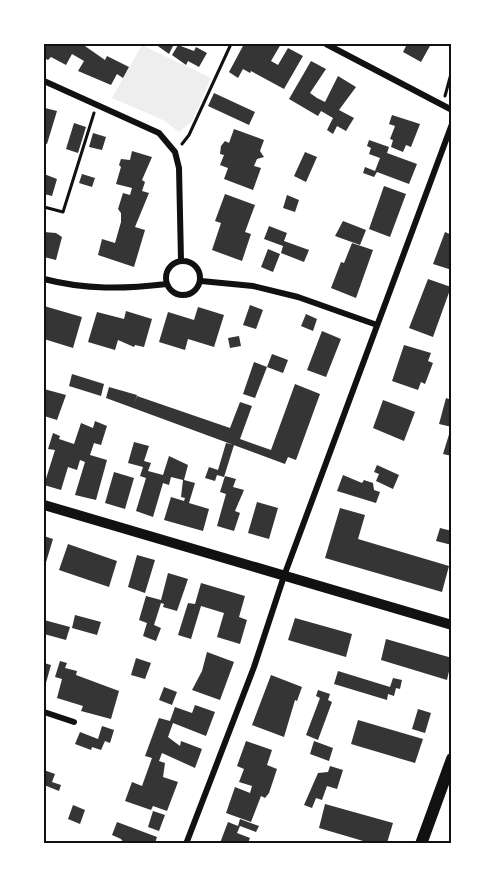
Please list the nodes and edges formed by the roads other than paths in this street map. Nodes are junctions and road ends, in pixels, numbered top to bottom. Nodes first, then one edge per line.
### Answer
1 (326, 44) edge
2 (44, 81) edge
3 (452, 110) edge
4 (452, 124) edge
5 (181, 260) junction
6 (44, 279) edge
7 (201, 281) junction
8 (167, 284) junction
9 (377, 325) junction
10 (44, 505) edge
11 (284, 576) junction
12 (452, 625) edge
13 (44, 712) edge
14 (74, 722) dead end
15 (452, 759) edge
16 (186, 843) edge
17 (421, 843) edge

1 - 3 street
2 - 5 street
4 - 9 street
5 - 7 street
5 - 8 street
6 - 8 street
7 - 8 street
7 - 9 street
9 - 11 street
10 - 11 street
11 - 12 street
11 - 16 street
13 - 14 street
15 - 17 main road

